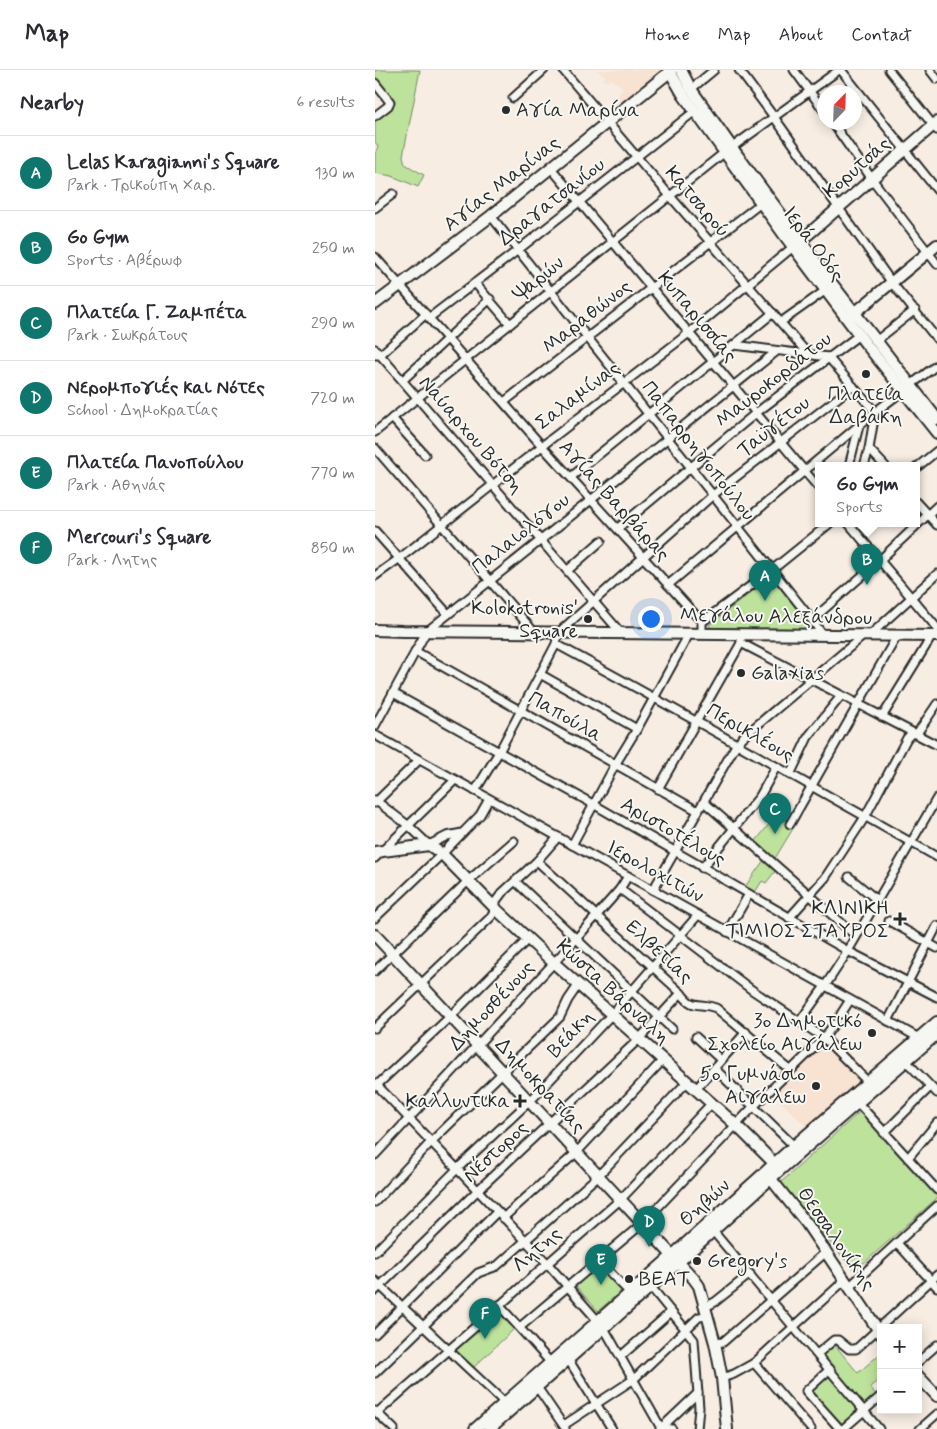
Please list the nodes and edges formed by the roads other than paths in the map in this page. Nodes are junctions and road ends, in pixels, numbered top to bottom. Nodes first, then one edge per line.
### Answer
1 (544, 70) edge
2 (563, 70) edge
3 (681, 70) edge
4 (714, 70) edge
5 (739, 70) edge
6 (794, 70) edge
7 (840, 70) edge
8 (889, 70) edge
9 (931, 70) edge
10 (670, 71) edge
11 (937, 78) edge
12 (375, 83) edge
13 (691, 89) junction
14 (810, 91) junction
15 (513, 98) dead end
16 (817, 101) edge
17 (695, 111) junction
18 (375, 116) edge
19 (774, 117) junction
20 (607, 122) junction
21 (936, 126) edge
22 (838, 130) edge
23 (728, 150) junction
24 (906, 150) junction
25 (637, 157) junction
26 (551, 168) junction
27 (872, 179) junction
28 (937, 190) edge
29 (393, 194) dead end
30 (670, 196) junction
31 (579, 201) junction
32 (761, 203) junction
33 (375, 208) edge
34 (838, 208) junction
35 (491, 216) junction
36 (613, 241) junction
37 (710, 242) junction
38 (797, 244) junction
39 (937, 245) edge
40 (518, 250) junction
41 (928, 253) junction
42 (375, 257) edge
43 (937, 264) edge
44 (475, 282) junction
45 (893, 283) junction
46 (400, 285) junction
47 (748, 285) junction
48 (651, 287) junction
49 (826, 290) junction
50 (551, 291) junction
51 (490, 300) junction
52 (376, 303) edge
53 (915, 310) junction
54 (773, 313) junction
55 (427, 316) junction
56 (851, 316) junction
57 (781, 322) junction
58 (510, 324) junction
59 (689, 333) junction
60 (859, 335) junction
61 (587, 337) junction
62 (447, 339) junction
63 (937, 339) edge
64 (876, 341) junction
65 (734, 345) junction
66 (777, 351) junction
67 (377, 353) edge
68 (809, 355) junction
69 (829, 357) junction
70 (465, 359) junction
71 (714, 362) junction
72 (937, 365) edge
73 (403, 380) junction
74 (624, 384) junction
75 (734, 386) junction
76 (853, 386) junction
77 (906, 388) junction
78 (418, 398) junction
79 (504, 402) junction
80 (875, 412) junction
81 (757, 413) junction
82 (648, 414) junction
83 (392, 418) junction
84 (937, 419) edge
85 (859, 426) junction
86 (375, 432) edge
87 (937, 433) edge
88 (668, 438) junction
89 (782, 443) junction
90 (541, 446) junction
91 (375, 448) edge
92 (869, 449) junction
93 (937, 450) edge
94 (425, 455) dead end
95 (850, 462) edge
96 (865, 462) edge
97 (881, 462) edge
98 (920, 465) edge
99 (691, 468) junction
100 (805, 470) junction
101 (571, 477) junction
102 (815, 482) edge
103 (493, 484) junction
104 (713, 495) junction
105 (591, 499) junction
106 (937, 506) edge
107 (920, 507) edge
108 (927, 516) junction
109 (920, 523) edge
110 (442, 525) junction
111 (937, 525) edge
112 (737, 527) junction
113 (825, 527) edge
114 (852, 527) edge
115 (915, 527) edge
116 (618, 528) junction
117 (375, 531) edge
118 (539, 540) junction
119 (601, 541) dead end
120 (643, 557) junction
121 (400, 558) junction
122 (880, 560) junction
123 (568, 570) junction
124 (772, 570) junction
125 (937, 574) edge
126 (375, 576) edge
127 (489, 580) junction
128 (668, 585) junction
129 (911, 597) junction
130 (594, 600) junction
131 (448, 614) junction
132 (812, 620) junction
133 (702, 622) junction
134 (375, 630) edge
135 (426, 632) junction
136 (535, 633) junction
137 (558, 633) junction
138 (621, 633) junction
139 (689, 634) junction
140 (702, 634) junction
141 (935, 634) edge
142 (823, 635) junction
143 (866, 636) junction
144 (897, 636) junction
145 (741, 639) junction
146 (556, 644) junction
147 (415, 651) junction
148 (540, 674) junction
149 (810, 680) junction
150 (393, 693) junction
151 (841, 696) junction
152 (655, 697) junction
153 (858, 704) junction
154 (937, 704) edge
155 (521, 710) junction
156 (882, 717) junction
157 (697, 721) junction
158 (375, 726) edge
159 (637, 729) junction
160 (915, 734) junction
161 (375, 735) edge
162 (737, 745) junction
163 (937, 745) edge
164 (499, 752) junction
165 (419, 760) junction
166 (615, 765) junction
167 (776, 767) junction
168 (790, 775) junction
169 (455, 780) junction
170 (812, 787) junction
171 (658, 789) junction
172 (475, 791) junction
173 (489, 798) junction
174 (937, 798) edge
175 (376, 802) edge
176 (704, 802) junction
177 (593, 804) junction
178 (698, 811) junction
179 (865, 817) junction
180 (791, 824) dead end
181 (409, 826) junction
182 (734, 828) junction
183 (462, 833) junction
184 (557, 837) junction
185 (514, 841) dead end
186 (911, 842) junction
187 (429, 845) junction
188 (572, 845) junction
189 (675, 852) junction
190 (377, 854) edge
191 (442, 854) junction
192 (937, 857) edge
193 (537, 861) junction
194 (701, 868) junction
195 (628, 876) junction
196 (849, 877) dead end
197 (468, 880) junction
198 (516, 882) junction
199 (620, 889) junction
200 (653, 890) junction
201 (749, 894) junction
202 (809, 895) junction
203 (877, 900) junction
204 (496, 909) junction
205 (698, 915) junction
206 (597, 916) junction
207 (375, 918) edge
208 (789, 918) junction
209 (889, 921) dead end
210 (937, 926) edge
211 (727, 932) junction
212 (375, 935) edge
213 (680, 936) junction
214 (856, 936) junction
215 (528, 938) junction
216 (576, 940) junction
217 (928, 943) junction
218 (937, 948) edge
219 (848, 951) junction
220 (393, 953) junction
221 (554, 963) junction
222 (653, 968) junction
223 (375, 971) edge
224 (908, 981) junction
225 (421, 984) junction
226 (579, 984) junction
227 (825, 986) junction
228 (632, 991) junction
229 (681, 993) junction
230 (937, 997) edge
231 (849, 1000) junction
232 (612, 1014) junction
233 (841, 1014) dead end
234 (450, 1016) junction
235 (659, 1017) junction
236 (799, 1021) junction
237 (888, 1021) junction
238 (937, 1022) edge
239 (834, 1024) dead end
240 (375, 1028) edge
241 (673, 1029) dead end
242 (745, 1032) junction
243 (937, 1034) edge
244 (696, 1037) dead end
245 (824, 1038) junction
246 (919, 1038) junction
247 (639, 1039) junction
248 (478, 1045) junction
249 (663, 1060) junction
250 (721, 1060) junction
251 (906, 1061) junction
252 (715, 1069) junction
253 (790, 1070) junction
254 (504, 1072) junction
255 (687, 1082) junction
256 (868, 1082) junction
257 (376, 1085) edge
258 (930, 1087) junction
259 (696, 1089) junction
260 (937, 1092) edge
261 (530, 1101) junction
262 (858, 1103) junction
263 (711, 1104) junction
264 (754, 1106) junction
265 (408, 1118) junction
266 (551, 1123) junction
267 (937, 1123) edge
268 (736, 1125) junction
269 (884, 1133) junction
270 (431, 1142) junction
271 (794, 1146) junction
272 (577, 1152) junction
273 (375, 1155) edge
274 (907, 1158) junction
275 (777, 1166) junction
276 (457, 1169) junction
277 (599, 1175) junction
278 (771, 1178) junction
279 (937, 1190) edge
280 (477, 1191) junction
281 (621, 1200) junction
282 (375, 1202) edge
283 (937, 1206) edge
284 (500, 1215) junction
285 (643, 1223) junction
286 (713, 1231) junction
287 (526, 1241) junction
288 (897, 1243) junction
289 (375, 1252) edge
290 (826, 1252) junction
291 (676, 1258) junction
292 (599, 1260) junction
293 (547, 1263) junction
294 (750, 1274) junction
295 (937, 1275) edge
296 (931, 1281) junction
297 (847, 1284) junction
298 (377, 1286) edge
299 (568, 1286) junction
300 (651, 1287) junction
301 (937, 1288) edge
302 (630, 1293) junction
303 (771, 1299) junction
304 (499, 1305) junction
305 (403, 1307) junction
306 (706, 1311) junction
307 (671, 1312) junction
308 (601, 1324) junction
309 (887, 1324) edge
310 (423, 1325) junction
311 (793, 1326) junction
312 (520, 1328) junction
313 (877, 1329) edge
314 (686, 1330) junction
315 (877, 1333) edge
316 (375, 1334) edge
317 (715, 1343) junction
318 (937, 1345) edge
319 (447, 1350) junction
320 (817, 1354) junction
321 (621, 1356) junction
322 (922, 1358) edge
323 (569, 1359) junction
324 (551, 1363) junction
325 (754, 1363) junction
326 (830, 1369) junction
327 (375, 1372) edge
328 (722, 1378) junction
329 (634, 1379) junction
330 (922, 1380) edge
331 (537, 1387) junction
332 (698, 1393) junction
333 (937, 1396) edge
334 (877, 1400) edge
335 (505, 1403) junction
336 (596, 1403) junction
337 (864, 1411) junction
338 (376, 1412) edge
339 (937, 1414) edge
340 (565, 1427) edge
341 (395, 1429) edge
342 (475, 1429) edge
343 (489, 1429) edge
344 (612, 1429) edge
345 (661, 1429) edge
346 (672, 1429) edge
347 (697, 1429) edge
348 (727, 1429) edge
349 (811, 1429) edge
350 (842, 1429) edge
351 (879, 1429) edge
352 (920, 1429) edge

1 - 15 street
2 - 20 street, Κατσαρού
3 - 13 street, Ιερά Οδός
4 - 13 street
5 - 19 street
6 - 14 street
7 - 14 street, Ψαρών
7 - 24 street
8 - 21 street
9 - 11 street
10 - 17 street, Ιερά Οδός
10 - 20 street, Αγίας Μαρίνας
12 - 18 street
13 - 23 street, Ιερά Οδός
14 - 16 street
14 - 19 street, Ψαρών
17 - 23 street, Ιερά Οδός
17 - 25 street, Δραγατσανίου
19 - 23 street, Ψαρών
19 - 34 street
20 - 25 street, Κατσαρού
20 - 26 street, Αγίας Μαρίνας
21 - 24 street, Κορυτσάς
22 - 27 street
23 - 30 street, Ψαρών
23 - 32 street, Ιερά Οδός
23 - 38 street, Ιερά Οδός
24 - 27 street, Κορυτσάς
24 - 28 street
25 - 30 street, Κατσαρού
25 - 31 street, Δραγατσανίου
26 - 31 street, Κυπαρισσίας
26 - 35 street, Αγίας Μαρίνας
27 - 34 street, Κορυτσάς
27 - 41 street
29 - 33 street
30 - 36 street, Ψαρών
30 - 37 street, Κατσαρού
31 - 36 street, Κυπαρισσίας
31 - 40 street, Δραγατσανίου
32 - 37 street, Μαραθώνος
32 - 38 street, Ιερά Οδός
34 - 38 street, Κορυτσάς
34 - 45 street
35 - 40 street, Παπαρρηγοπούλου
35 - 46 street, Αγίας Μαρίνας
36 - 48 street, Κυπαρισσίας
36 - 50 street, Ψαρών
37 - 47 street, Κατσαρού
37 - 48 street, Μαραθώνος
38 - 47 street, Σαλαμίνας
38 - 49 street, Ιερά Οδός
38 - 56 street, Ιερά Οδός
39 - 41 street
40 - 44 street, Δραγατσανίου
40 - 50 street, Παπαρρηγοπούλου
41 - 43 street
41 - 45 street
42 - 46 street, Αγίας Βαρβάρας
44 - 51 street
44 - 55 street, Δραγατσανίου
45 - 53 street
45 - 56 street
46 - 52 street, Αγίας Μαρίνας
46 - 55 street, Αγίας Βαρβάρας
47 - 54 street, Κατσαρού
47 - 59 street, Σαλαμίνας
48 - 59 street, Κυπαρισσίας
48 - 61 street, Μαραθώνος
49 - 56 street, Ιερά Οδός
49 - 57 street
50 - 58 street, Ψαρών
50 - 61 street, Παπαρρηγοπούλου
51 - 58 street
51 - 62 street
53 - 63 street
53 - 64 street
54 - 57 street, Κατσαρού
54 - 65 street
55 - 62 street, Αγίας Βαρβάρας
55 - 67 street, Δραγατσανίου
56 - 60 street, Ιερά Οδός
56 - 64 street, Ιερά Οδός
57 - 68 street, Κατσαρού
58 - 70 street, Ψαρών
59 - 71 street, Κυπαρισσίας
59 - 74 street, Σαλαμίνας
60 - 69 street, Μαυροκορδάτου
60 - 77 street, Ιερά Οδός
61 - 74 street, Παπαρρηγοπούλου
61 - 79 street, Μαραθώνος
62 - 70 street, Αγίας Βαρβάρας
62 - 73 street
64 - 77 street, Ιερά Οδός
65 - 66 street
65 - 71 street
66 - 68 street
66 - 75 street, Παλαιολόγου
67 - 73 street, Ναύαρχου Βότση
68 - 69 street
69 - 76 street
69 - 81 street, Μαυροκορδάτου
70 - 78 street, Ψαρών
70 - 79 street, Αγίας Βαρβάρας
71 - 75 street, Κυπαρισσίας
71 - 82 street
72 - 77 street
73 - 78 street, Ναύαρχου Βότση
74 - 82 street, Παπαρρηγοπούλου
74 - 90 street, Σαλαμίνας
75 - 81 street, Κυπαρισσίας
75 - 88 street, Παλαιολόγου
76 - 80 street
76 - 89 street, Ταϋγέτου
77 - 80 street
77 - 84 street, Ιερά Οδός
77 - 87 street, Ιερά Οδός
78 - 83 street, Ψαρών
78 - 103 street, Ναύαρχου Βότση
79 - 90 street, Αγίας Βαρβάρας
80 - 85 street
80 - 92 street
81 - 89 street, Κυπαρισσίας
81 - 99 street, Μαυροκορδάτου
82 - 88 street, Παπαρρηγοπούλου
82 - 101 street
83 - 86 street, Ψαρών
83 - 94 street
85 - 95 street
85 - 100 street
88 - 99 street, Παπαρρηγοπούλου
88 - 105 street, Παλαιολόγου
89 - 100 street, Κυπαρισσίας
89 - 104 street, Ταϋγέτου
90 - 101 street, Αγίας Βαρβάρας
90 - 103 street, Σαλαμίνας
91 - 110 street
92 - 96 street
92 - 97 street
93 - 98 street
99 - 104 street, Παπαρρηγοπούλου
99 - 116 street, Μαυροκορδάτου
100 - 102 street, Κυπαρισσίας
100 - 112 street
101 - 105 street, Αγίας Βαρβάρας
103 - 110 street, Σαλαμίνας
103 - 118 street, Ναύαρχου Βότση
104 - 112 street, Παπαρρηγοπούλου
104 - 120 street, Ταϋγέτου
105 - 116 street, Αγίας Βαρβάρας
105 - 118 street, Παλαιολόγου
106 - 108 street
107 - 108 street
108 - 109 street
108 - 111 street
110 - 121 street, Σαλαμίνας
110 - 127 street
112 - 124 street, Παπαρρηγοπούλου
112 - 128 street
113 - 124 street
114 - 122 street
115 - 122 street
116 - 120 street, Αγίας Βαρβάρας
117 - 121 street
118 - 123 street, Ναύαρχου Βότση
118 - 127 street, Παλαιολόγου
119 - 123 street
120 - 128 street, Αγίας Βαρβάρας
120 - 130 street, Ταϋγέτου
121 - 126 street, Σαλαμίνας
121 - 131 street
122 - 129 street
122 - 132 street
123 - 130 street, Ναύαρχου Βότση
124 - 132 street, Παπαρρηγοπούλου
124 - 133 street
125 - 129 street
127 - 131 street, Παλαιολόγου
127 - 136 street
128 - 133 street, Αγίας Βαρβάρας
129 - 141 street
129 - 143 street
130 - 137 street, Ταϋγέτου
130 - 138 street, Ναύαρχου Βότση
131 - 135 street, Παλαιολόγου
132 - 142 street, Παπαρρηγοπούλου
133 - 140 street
134 - 135 street, Μεγάλου Αλεξάνδρου
135 - 136 street, Μεγάλου Αλεξάνδρου
135 - 147 street
136 - 137 street, Μεγάλου Αλεξάνδρου
137 - 138 street, Μεγάλου Αλεξάνδρου
137 - 146 street
138 - 139 street, Μεγάλου Αλεξάνδρου
139 - 140 street, Μεγάλου Αλεξάνδρου
139 - 152 street
140 - 145 street, Μεγάλου Αλεξάνδρου
141 - 144 street, Μεγάλου Αλεξάνδρου
141 - 156 street
142 - 143 street, Μεγάλου Αλεξάνδρου
142 - 145 street, Μεγάλου Αλεξάνδρου
143 - 144 street, Μεγάλου Αλεξάνδρου
143 - 149 street
144 - 153 street
145 - 149 street
145 - 157 street
146 - 148 street
146 - 152 street, Περικλέους
147 - 150 street
147 - 155 street, Παπούλα
148 - 155 street
148 - 159 street
149 - 151 street
149 - 162 street
150 - 158 street
150 - 164 street, Αριστοτέλους
151 - 153 street
151 - 168 street
152 - 157 street, Περικλέους
152 - 159 street
153 - 156 street
153 - 170 street
154 - 160 street
155 - 164 street
155 - 166 street, Παπούλα
156 - 160 street
157 - 162 street, Περικλέους
157 - 171 street
159 - 166 street
160 - 163 street
160 - 179 street
161 - 165 street, Ιερολοχιτών
162 - 167 street, Περικλέους
162 - 176 street
164 - 172 street
164 - 177 street, Αριστοτέλους
165 - 169 street, Ιερολοχιτών
165 - 175 street
166 - 171 street, Παπούλα
166 - 177 street
167 - 168 street, Περικλέους
167 - 182 street
168 - 170 street, Περικλέους
169 - 172 street, Ιερολοχιτών
169 - 181 street
170 - 179 street, Περικλέους
170 - 180 street
171 - 178 street, Παπούλα
172 - 173 street, Ιερολοχιτών
173 - 183 street
173 - 184 street, Ιερολοχιτών
174 - 186 street
175 - 181 street
176 - 178 street
176 - 182 street
177 - 188 street
177 - 189 street, Αριστοτέλους
178 - 189 street
179 - 186 street, Περικλέους
179 - 202 street
181 - 187 street
181 - 190 street
182 - 194 street
182 - 202 street
183 - 187 street
183 - 191 street
184 - 188 street, Ιερολοχιτών
184 - 193 street
185 - 197 street
186 - 192 street, Περικλέους
186 - 203 street
187 - 190 street
187 - 191 street, Κώστα Βάρναλη
188 - 195 street, Ιερολοχιτών
189 - 194 street, Αριστοτέλους
189 - 200 street
191 - 197 street, Κώστα Βάρναλη
191 - 207 street
193 - 198 street
193 - 206 street, Ελβετίας
194 - 201 street, Αριστοτέλους
195 - 199 street, Δημοσθένους
195 - 200 street, Ιερολοχιτών
196 - 203 street
197 - 204 street, Κώστα Βάρναλη
197 - 220 street
198 - 204 street
198 - 216 street
199 - 206 street, Δημοσθένους
199 - 213 street
200 - 205 street, Ιερολοχιτών
201 - 208 street, Αριστοτέλους
201 - 211 street
202 - 208 street
202 - 214 street
203 - 214 street
204 - 215 street, Κώστα Βάρναλη
204 - 225 street
205 - 211 street, Ιερολοχιτών
205 - 213 street, Βεάκη
206 - 216 street, Δημοσθένους
206 - 222 street, Ελβετίας
208 - 219 street, Αριστοτέλους
209 - 217 street
210 - 217 street
211 - 227 street, Ιερολοχιτών
212 - 220 street, Δημοκρατίας
213 - 222 street, Βεάκη
213 - 236 street
214 - 219 street
215 - 221 street, Κώστα Βάρναλη
215 - 234 street
216 - 221 street, Δημοσθένους
216 - 228 street
217 - 218 street
217 - 224 street
219 - 224 street, Αριστοτέλους
219 - 227 street
220 - 223 street
220 - 225 street, Δημοκρατίας
221 - 226 street, Κώστα Βάρναλη
221 - 248 street, Δημοσθένους
222 - 228 street, Βεάκη
222 - 229 street, Ελβετίας
224 - 230 street, Αριστοτέλους
224 - 237 street
225 - 234 street, Δημοκρατίας
225 - 240 street
226 - 232 street, Κώστα Βάρναλη
226 - 254 street
227 - 231 street, Ιερολοχιτών
227 - 236 street
228 - 232 street, Βεάκη
228 - 235 street
229 - 235 street, Νέστορος
229 - 242 street, Ελβετίας
231 - 233 street
231 - 237 street, Ιερολοχιτών
232 - 247 street, Κώστα Βάρναλη
232 - 261 street, Βεάκη
234 - 248 street, Δημοκρατίας
234 - 257 street
235 - 241 street
235 - 247 street, Νέστορος
236 - 245 street
237 - 246 street, Ιερολοχιτών
238 - 246 street, Θηβών
239 - 245 street
242 - 250 street
242 - 253 street, Ελβετίας
243 - 251 street, Θηβών
244 - 250 street
245 - 253 street
245 - 256 street
246 - 256 street, Θηβών
247 - 249 street, Κώστα Βάρναλη
247 - 266 street, Νέστορος
248 - 254 street, Δημοκρατίας
248 - 265 street, Δημοσθένους
249 - 255 street, Κώστα Βάρναλη
249 - 272 street
250 - 252 street
251 - 258 street
251 - 262 street, Θηβών
252 - 259 street
252 - 264 street
253 - 264 street
254 - 261 street, Δημοκρατίας
254 - 270 street
255 - 259 street, Κώστα Βάρναλη
255 - 277 street
256 - 271 street, Θηβών
257 - 265 street
258 - 260 street
258 - 269 street
259 - 263 street, Κώστα Βάρναλη
261 - 266 street, Δημοκρατίας
261 - 276 street, Βεάκη
262 - 269 street
262 - 275 street, Θηβών
263 - 268 street, Κώστα Βάρναλη
263 - 281 street, Λητης
264 - 268 street
264 - 271 street
265 - 270 street
265 - 273 street, Δημοσθένους
266 - 272 street, Δημοκρατίας
266 - 280 street, Νέστορος
267 - 274 street
268 - 275 street, Κώστα Βάρναλη
268 - 285 street
269 - 274 street
270 - 276 street
270 - 282 street
271 - 275 street, Θηβών
272 - 277 street, Δημοκρατίας
272 - 284 street
274 - 279 street
275 - 278 street, Θεσσαλονίκης
275 - 291 street, Θηβών
276 - 280 street
276 - 289 street, Βεάκη
277 - 281 street, Δημοκρατίας
277 - 287 street
278 - 286 street, Θηβών
278 - 290 street, Θεσσαλονίκης
280 - 284 street
280 - 298 street, Νέστορος
281 - 285 street, Δημοκρατίας
281 - 293 street, Λητης
283 - 288 street
284 - 287 street
284 - 305 street
285 - 291 street, Δημοκρατίας
285 - 292 street
286 - 291 street, Θηβών
286 - 294 street
287 - 293 street
287 - 310 street
288 - 296 street
288 - 297 street
290 - 297 street, Θεσσαλονίκης
290 - 303 street
291 - 300 street, Θηβών
291 - 302 street, Θηβών
291 - 306 street, Δημοκρατίας
292 - 299 street
292 - 302 street
293 - 299 street
293 - 304 street, Λητης
294 - 303 street
294 - 306 street
295 - 296 street
296 - 301 street
296 - 309 street
297 - 311 street
297 - 313 street, Θεσσαλονίκης
298 - 305 street
299 - 308 street
299 - 312 street
300 - 307 street
300 - 308 street, Θηβών
302 - 308 street, Θηβών
303 - 311 street
303 - 317 street
304 - 312 street
304 - 319 street, Λητης
305 - 310 street
305 - 316 street
306 - 314 street
306 - 317 street, Δημοκρατίας
307 - 314 street
307 - 321 street
308 - 321 street
308 - 323 street, Θηβών
308 - 324 street, Θηβών
310 - 319 street
310 - 327 street
311 - 320 street
311 - 325 street
312 - 324 street
314 - 329 street
314 - 332 street
315 - 320 street
317 - 328 street, Δημοκρατίας
318 - 322 street
319 - 335 street
319 - 338 street, Λητης
320 - 326 street
321 - 329 street
323 - 331 street, Θηβών
323 - 336 street
324 - 335 street, Θηβών
325 - 328 street
325 - 349 street
326 - 337 street
326 - 350 street
328 - 348 street, Δημοκρατίας
329 - 336 street
329 - 345 street
330 - 333 street
331 - 340 street
331 - 343 street, Θηβών
332 - 345 street
332 - 347 street
334 - 337 street
335 - 342 street, Θηβών
336 - 340 street
336 - 344 street
337 - 350 street
337 - 351 street
338 - 341 street
339 - 352 street
345 - 346 street

